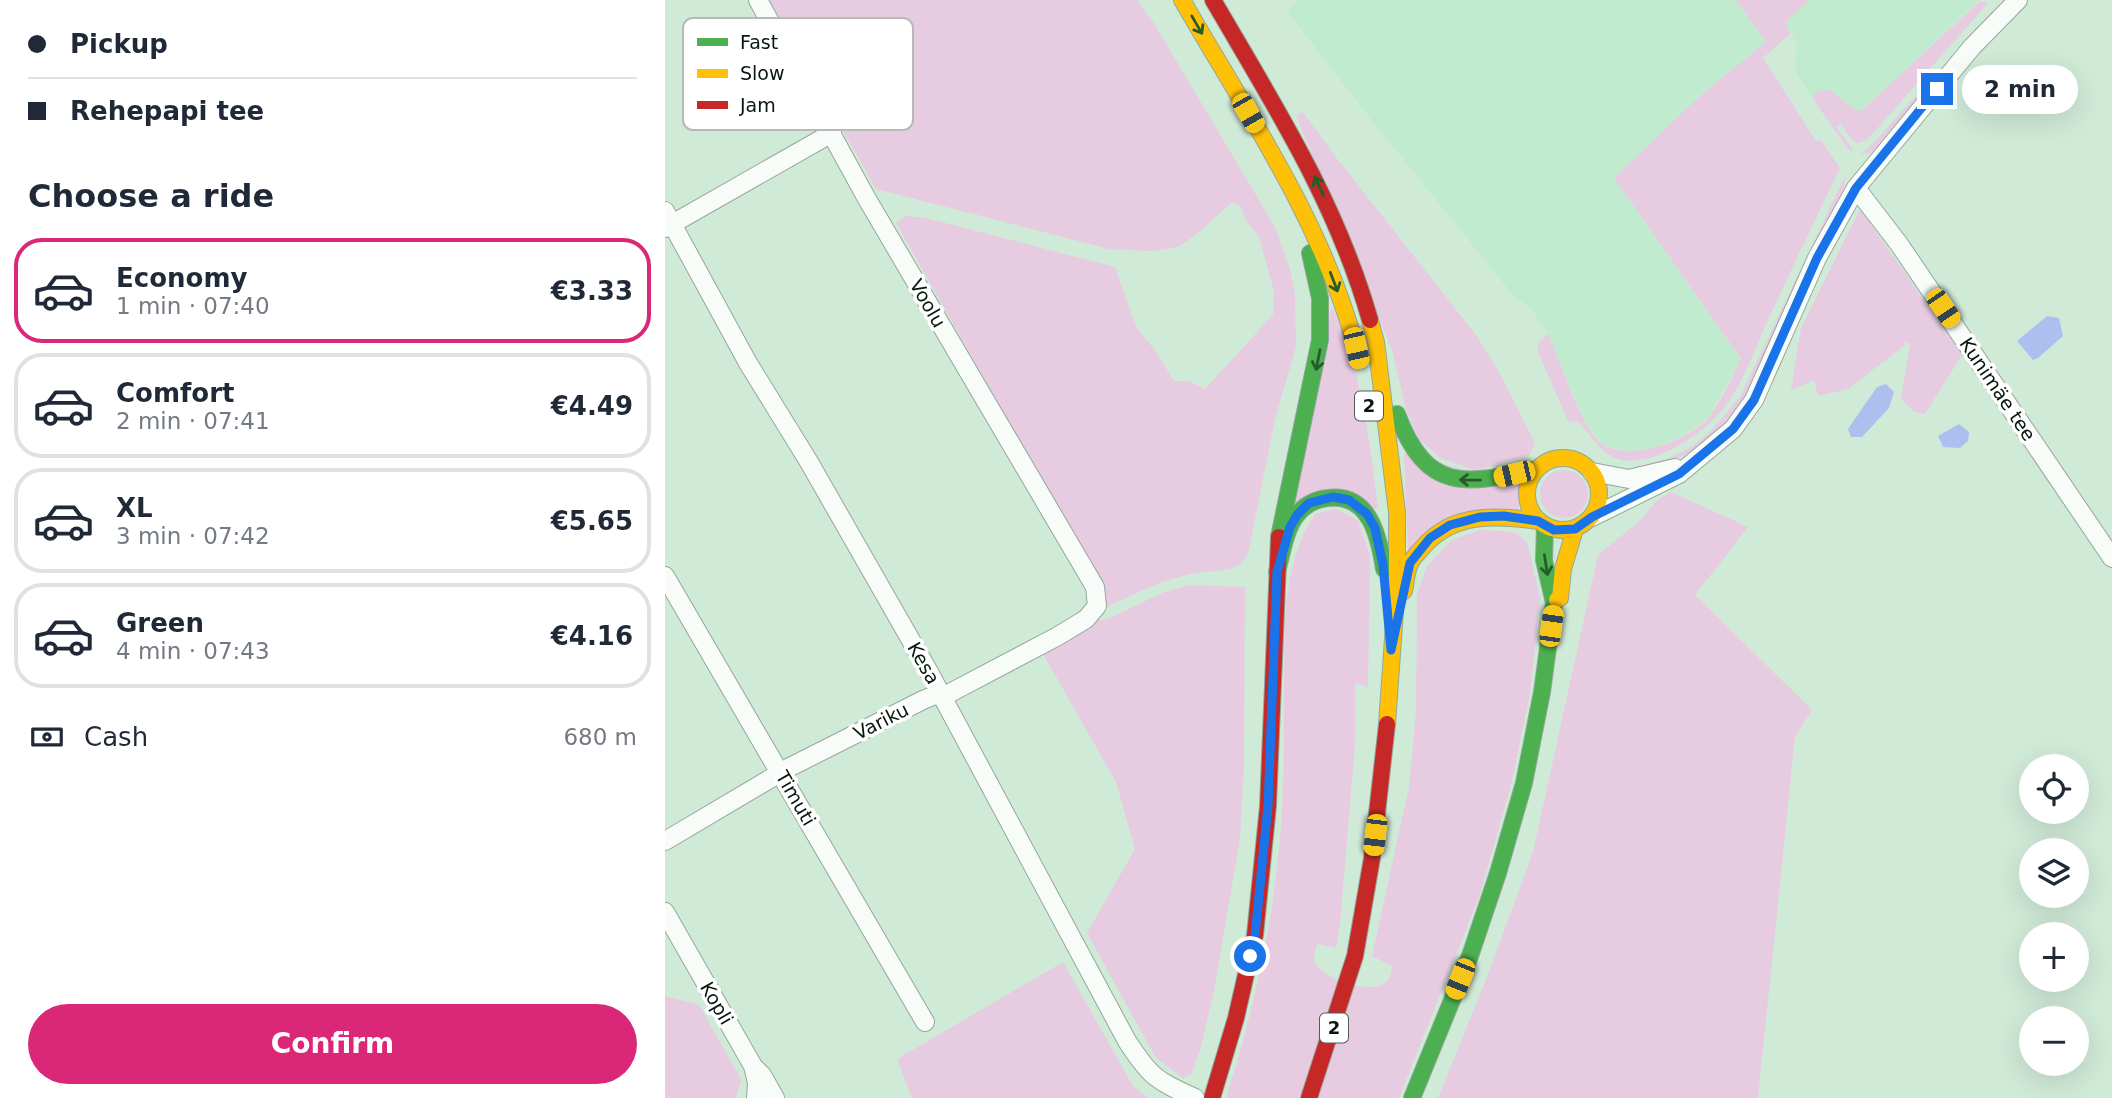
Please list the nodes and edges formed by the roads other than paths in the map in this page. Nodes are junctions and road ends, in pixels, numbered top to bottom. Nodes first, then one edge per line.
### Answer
1 (758, 0) edge
2 (1182, 0) edge
3 (2018, 0) edge
4 (1215, 2) edge
5 (768, 18) edge
6 (830, 130) edge
7 (832, 133) junction
8 (1284, 176) junction
9 (1856, 188) junction
10 (668, 221) edge
11 (1376, 342) junction
12 (1358, 360) dead end
13 (1367, 396) dead end
14 (1692, 463) junction
15 (1537, 469) junction
16 (1592, 472) junction
17 (1592, 517) junction
18 (1542, 524) junction
19 (1575, 529) junction
20 (2112, 558) edge
21 (1277, 572) junction
22 (665, 576) edge
23 (1554, 603) junction
24 (1097, 606) joint
25 (1391, 650) junction
26 (940, 693) junction
27 (781, 772) junction
28 (665, 842) edge
29 (665, 912) edge
30 (925, 1022) dead end
31 (754, 1066) junction
32 (756, 1098) edge
33 (775, 1098) edge
34 (1195, 1098) edge
35 (1212, 1098) edge
36 (1309, 1098) edge
37 (1412, 1098) edge

1 - 5 street, Voolu
2 -> 8 main road
3 - 9 street
11 -> 4 main road, 2
6 - 7 street, Voolu
7 - 10 street
7 - 24 street, Voolu
8 -> 12 main road
8 -> 21 main road
9 - 14 street
9 - 20 street, Kunimäe tee
10 - 26 street, Kesa
15 -> 11 main road
11 - 25 main road, 2
13 - 25 main road, 2
14 - 16 street
14 - 17 street
15 - 16 main road
15 - 18 main road
16 - 17 main road
17 - 19 main road
18 - 19 main road
18 -> 23 main road
18 - 25 main road
19 - 23 main road
21 - 25 main road
21 - 35 main road
22 - 27 street, Timuti
23 - 37 main road
24 - 26 street, Variku
25 - 36 main road, 2
26 - 27 street, Variku
26 - 34 street, Kesa
27 - 28 street, Variku
27 - 30 street, Timuti
29 - 31 street, Kopli
31 - 32 street, Kopli
31 - 33 street

